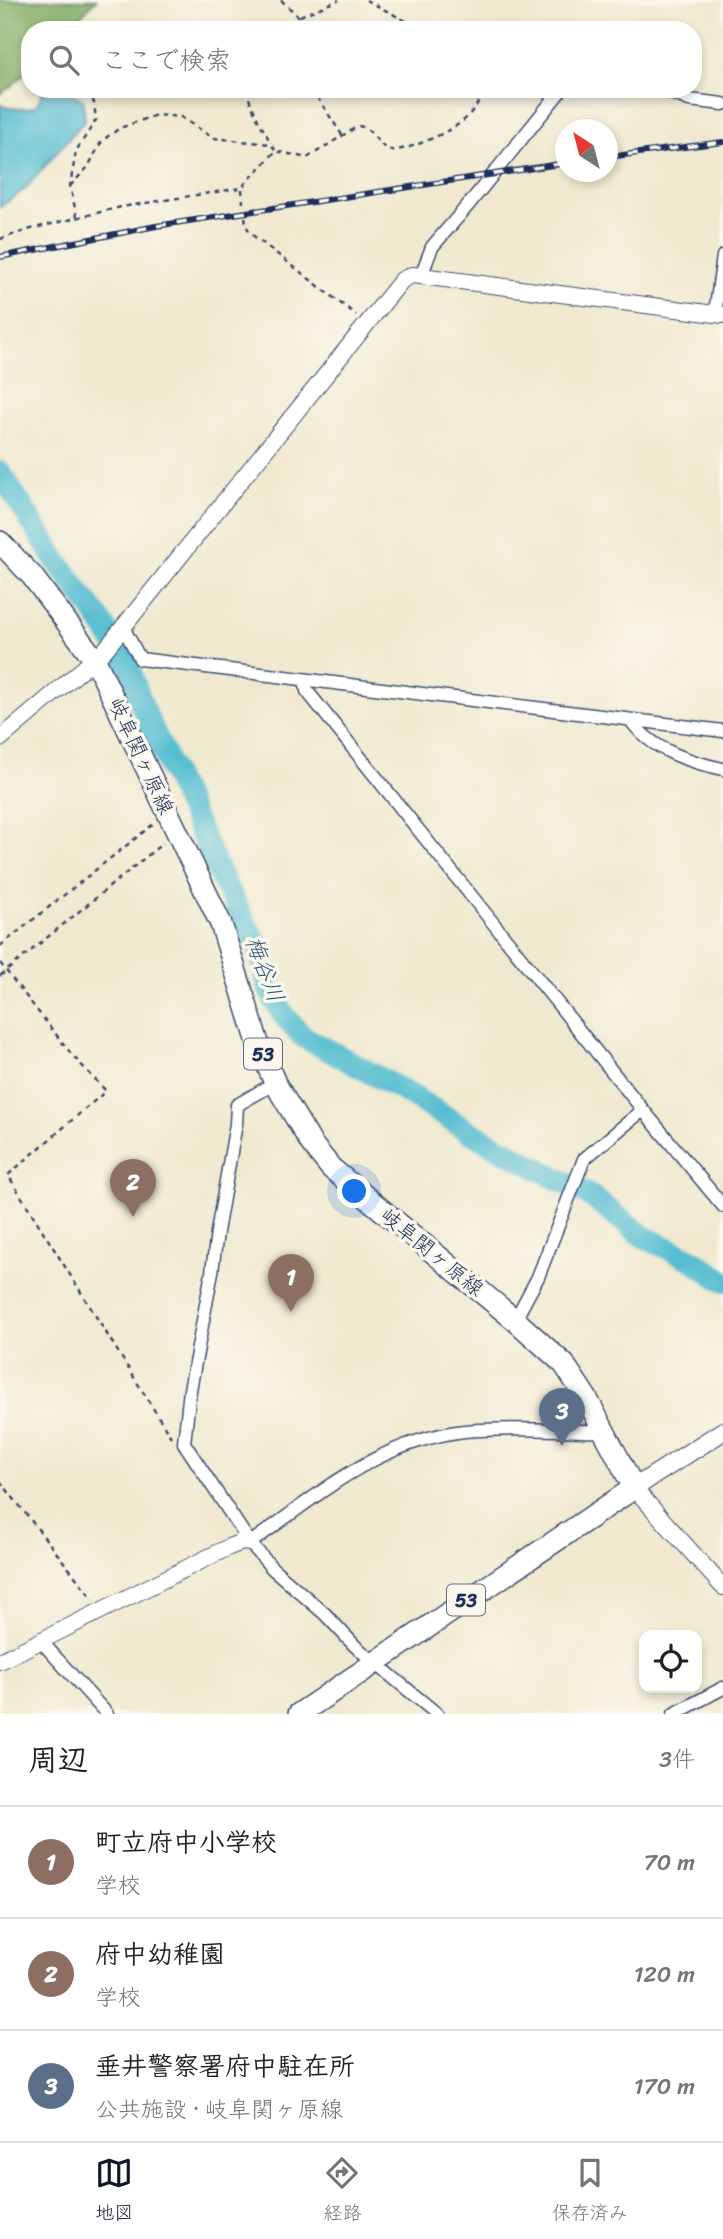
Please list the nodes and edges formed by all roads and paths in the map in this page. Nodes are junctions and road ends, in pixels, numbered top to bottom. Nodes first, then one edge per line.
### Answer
1 (281, 0) edge
2 (339, 0) edge
3 (366, 0) edge
4 (300, 16) junction
5 (305, 21) edge
6 (406, 21) edge
7 (92, 98) edge
8 (249, 98) edge
9 (318, 98) edge
10 (481, 98) edge
11 (552, 98) edge
12 (684, 98) edge
13 (554, 100) joint
14 (723, 104) edge
15 (342, 135) junction
16 (271, 144) junction
17 (276, 151) junction
18 (70, 186) junction
19 (242, 188) junction
20 (243, 203) dead end
21 (77, 217) junction
22 (245, 217) dead end
23 (0, 239) edge
24 (723, 256) edge
25 (421, 276) junction
26 (719, 315) edge
27 (367, 324) junction
28 (0, 542) edge
29 (121, 630) junction
30 (100, 655) junction
31 (305, 680) junction
32 (632, 722) junction
33 (723, 731) edge
34 (0, 739) edge
35 (723, 769) edge
36 (168, 813) junction
37 (177, 832) junction
38 (0, 946) edge
39 (0, 963) edge
40 (6, 971) junction
41 (0, 976) edge
42 (275, 1083) junction
43 (643, 1110) junction
44 (723, 1206) edge
45 (515, 1320) junction
46 (602, 1431) junction
47 (723, 1431) edge
48 (184, 1443) junction
49 (0, 1481) edge
50 (634, 1488) junction
51 (250, 1543) junction
52 (723, 1587) edge
53 (101, 1609) junction
54 (40, 1640) junction
55 (0, 1661) edge
56 (375, 1663) junction
57 (723, 1688) edge
58 (107, 1714) edge
59 (299, 1714) edge
60 (437, 1714) edge
61 (674, 1714) edge

1 - 4 path
2 - 4 path
3 - 6 path
4 - 5 path
7 - 18 path
8 - 16 path
9 - 15 path
10 - 15 path
11 - 13 path
12 - 14 street
13 - 25 street
15 - 17 path
16 - 17 path
16 - 18 path
17 - 19 path
18 - 21 path
19 - 20 path
19 - 21 path
21 - 23 path
22 - 27 path
24 - 26 street
25 - 26 street
25 - 27 street
27 - 29 street
28 - 30 main road, 岐阜関ヶ原線 / 53
29 - 30 street
29 - 31 street
30 - 34 street
30 - 36 main road, 岐阜関ヶ原線 / 53
31 - 32 street
31 - 43 street
32 - 33 street
32 - 35 street
36 - 37 main road, 岐阜関ヶ原線 / 53
36 - 38 path
37 - 40 path
37 - 42 main road, 岐阜関ヶ原線 / 53
39 - 40 path
40 - 41 path
40 - 48 path
42 - 45 main road, 岐阜関ヶ原線 / 53
42 - 48 street
43 - 44 street
43 - 45 street
45 - 46 main road, 岐阜関ヶ原線 / 53
46 - 50 main road, 岐阜関ヶ原線 / 53
46 - 51 street
47 - 50 main road
48 - 51 street
49 - 53 path
50 - 52 street
50 - 56 main road, 53
51 - 53 street
51 - 56 street
53 - 54 street
54 - 55 street
54 - 58 street
56 - 59 main road, 53
56 - 60 street
57 - 61 street

